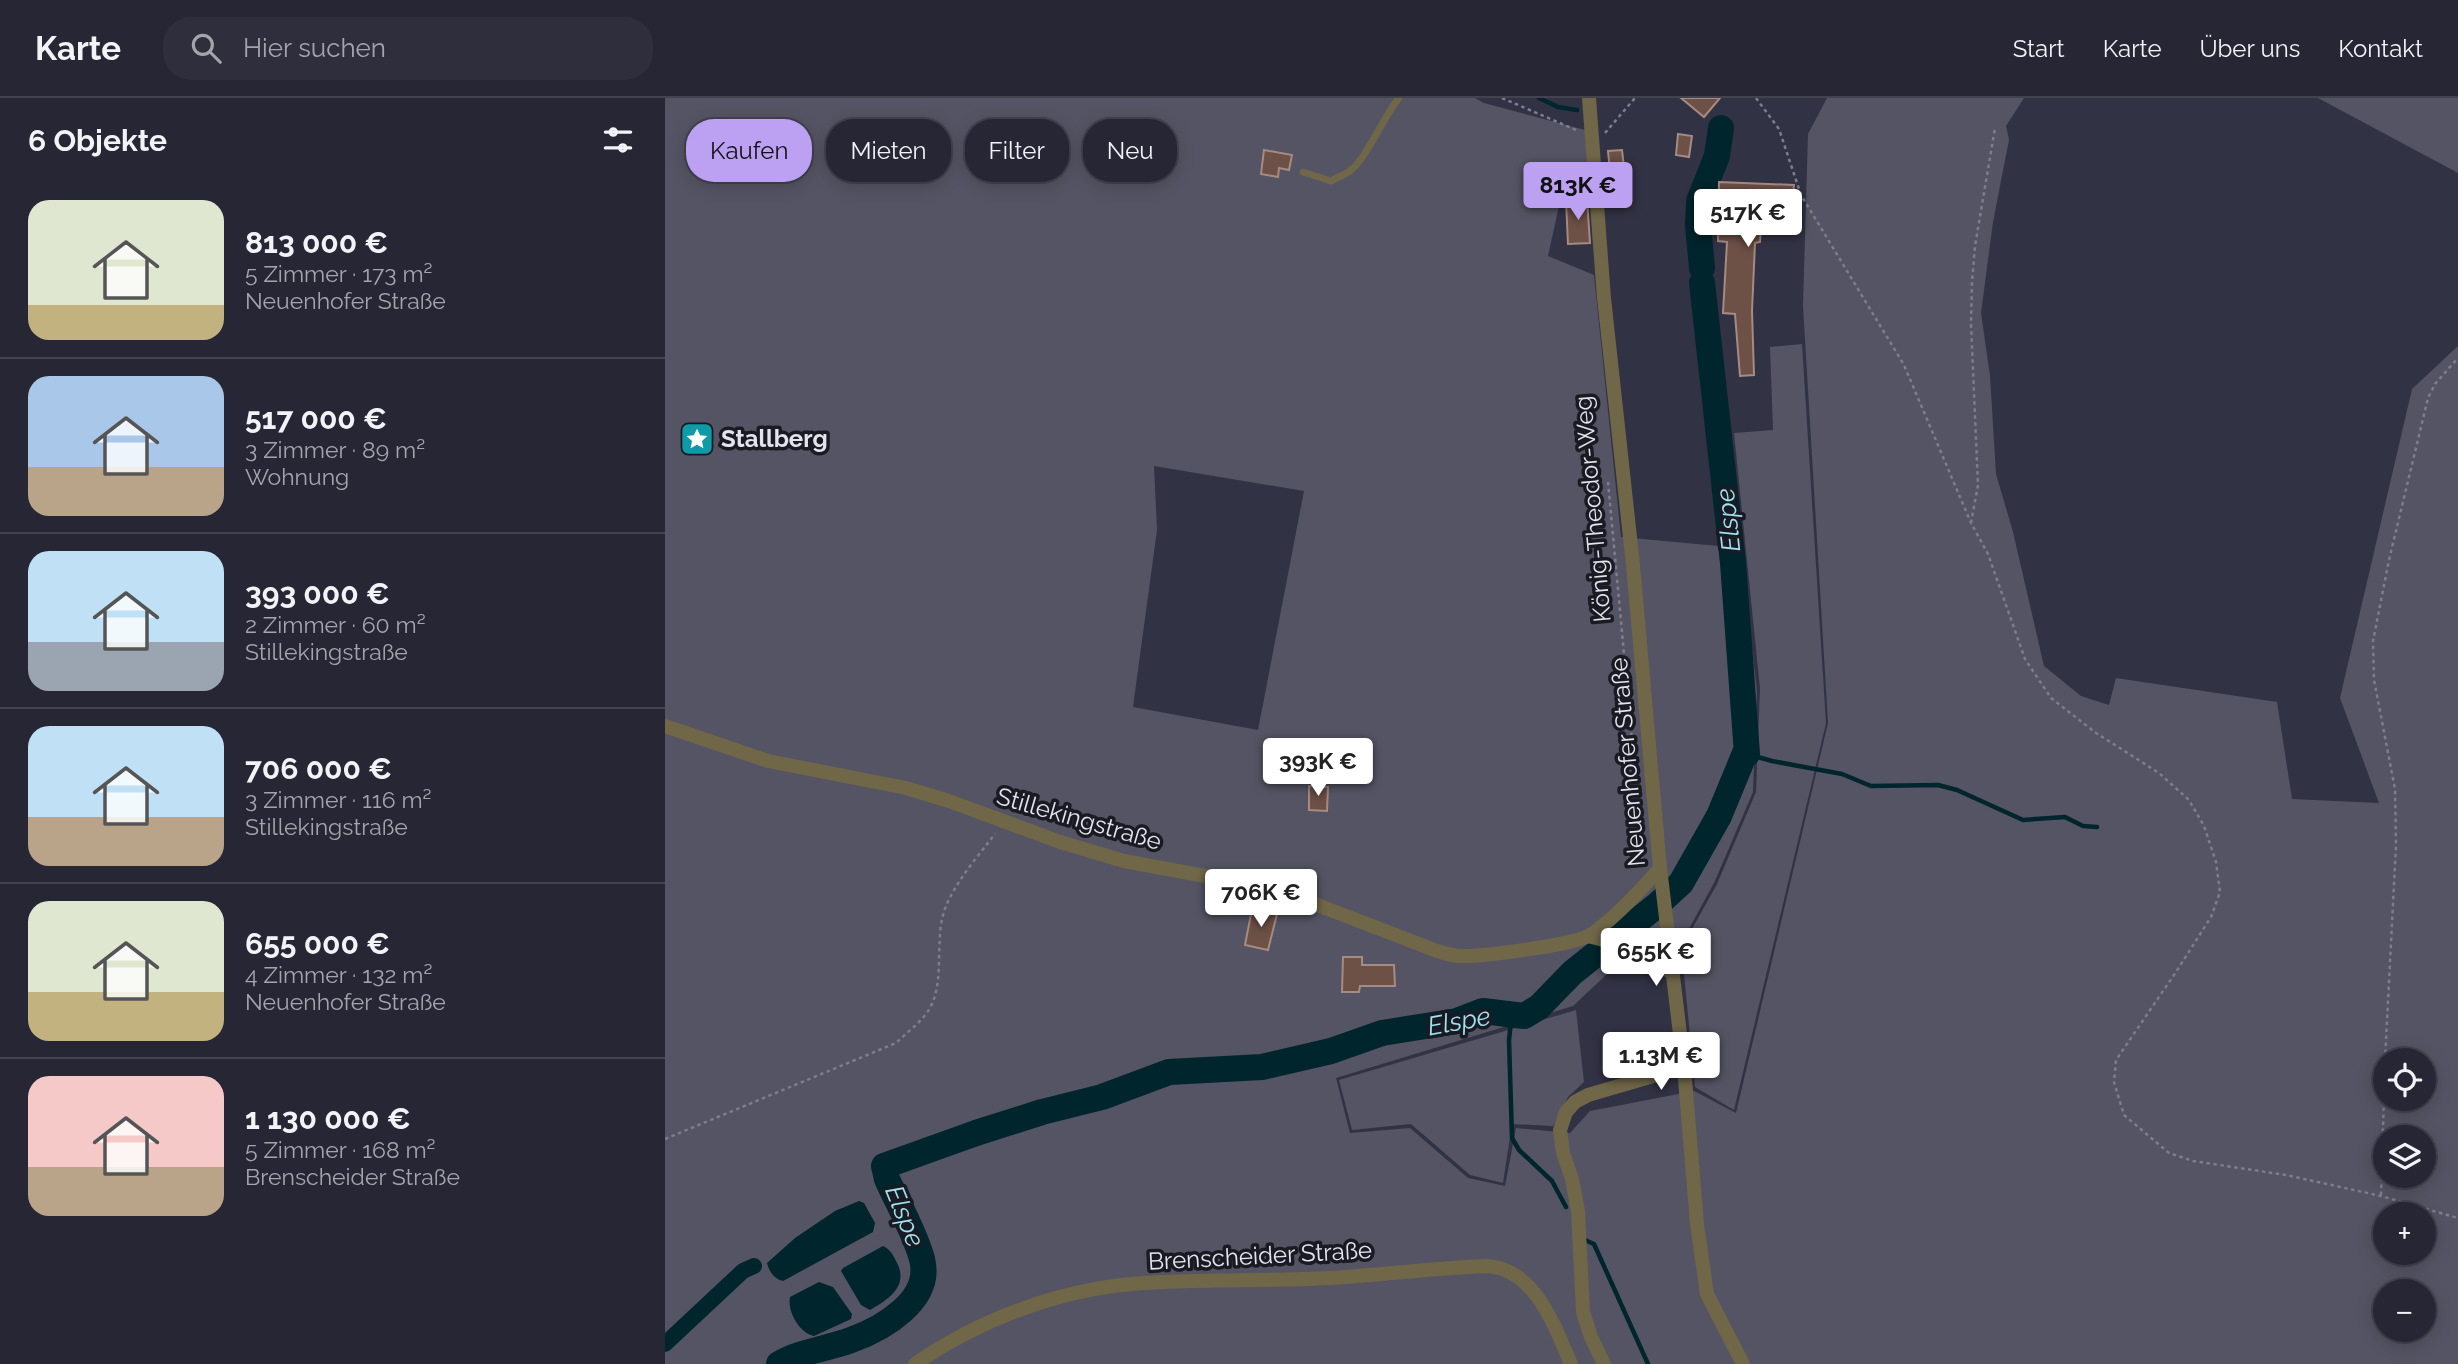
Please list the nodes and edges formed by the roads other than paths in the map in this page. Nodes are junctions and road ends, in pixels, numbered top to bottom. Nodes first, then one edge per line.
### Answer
1 (1399, 98) edge
2 (1589, 98) edge
3 (1303, 172) dead end
4 (665, 726) edge
5 (1660, 868) junction
6 (1588, 936) junction
7 (1671, 972) junction
8 (1684, 1067) junction
9 (915, 1364) edge
10 (1571, 1364) edge
11 (1604, 1364) edge
12 (1743, 1364) edge

1 - 3 lane
2 - 5 street, Neuenhofer Straße
4 - 6 street, Stillekingstraße
5 - 6 street, Stillekingstraße
5 - 7 street, Neuenhofer Straße
6 - 7 street
7 - 8 street, Neuenhofer Straße
8 - 11 street
8 - 12 street, Neuenhofer Straße
9 - 10 street, Brenscheider Straße

